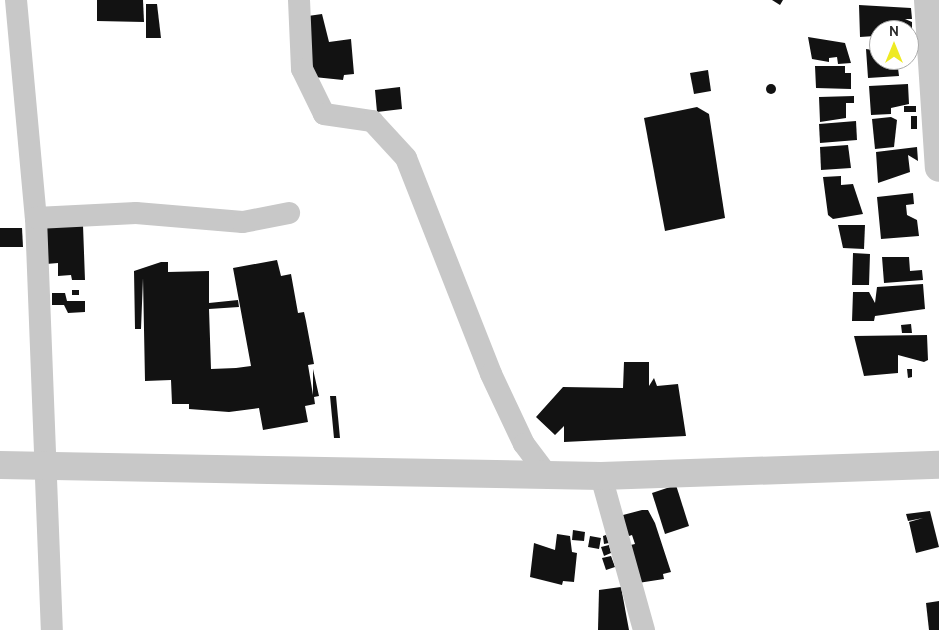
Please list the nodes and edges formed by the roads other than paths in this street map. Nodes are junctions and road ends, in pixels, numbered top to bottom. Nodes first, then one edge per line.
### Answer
1 (16, 0) edge
2 (300, 0) edge
3 (928, 0) edge
4 (935, 60) edge
5 (939, 168) edge
6 (289, 213) dead end
7 (36, 218) junction
8 (0, 464) edge
9 (939, 465) edge
10 (47, 466) junction
11 (546, 473) junction
12 (601, 476) junction
13 (52, 630) edge
14 (644, 630) edge

1 - 7 street
2 - 11 street
3 - 4 street
4 - 5 street
6 - 7 street
7 - 10 street
8 - 10 street
9 - 12 street
10 - 11 street
10 - 13 street
11 - 12 street
12 - 14 street

